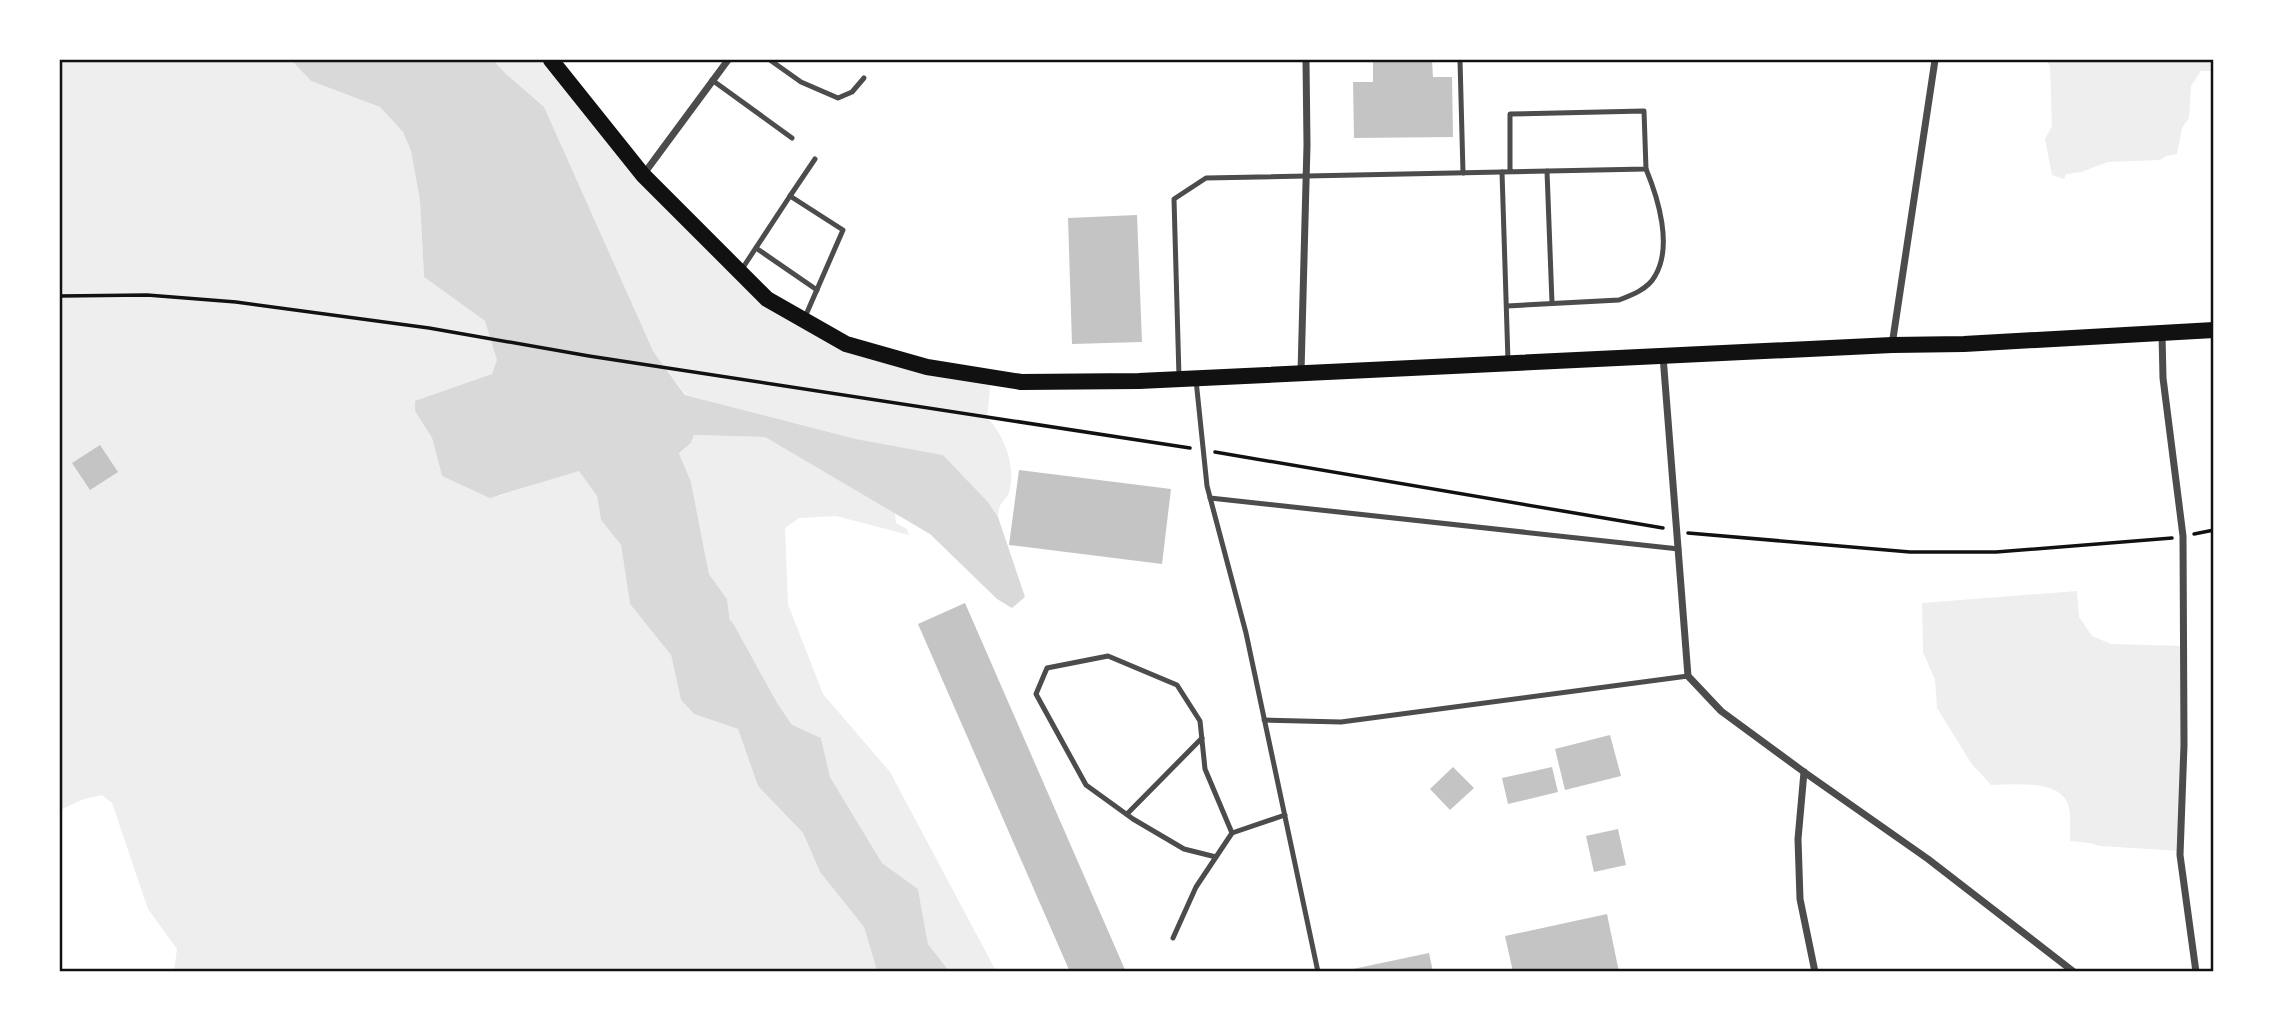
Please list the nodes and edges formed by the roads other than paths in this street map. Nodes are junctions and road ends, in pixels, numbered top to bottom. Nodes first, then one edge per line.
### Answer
1 (551, 60) edge
2 (728, 60) edge
3 (770, 60) edge
4 (1306, 60) edge
5 (1460, 60) edge
6 (1935, 60) edge
7 (864, 78) dead end
8 (712, 80) junction
9 (792, 138) dead end
10 (815, 159) dead end
11 (1646, 169) junction
12 (1546, 171) junction
13 (1502, 172) junction
14 (1510, 172) junction
15 (1463, 173) junction
16 (643, 175) junction
17 (1306, 177) junction
18 (790, 196) junction
19 (756, 248) junction
20 (740, 272) junction
21 (817, 290) junction
22 (1552, 303) junction
23 (1507, 306) junction
24 (803, 320) junction
25 (2214, 330) edge
26 (2162, 334) junction
27 (1892, 345) junction
28 (1663, 356) junction
29 (1508, 364) junction
30 (1301, 372) junction
31 (1179, 380) junction
32 (1196, 380) junction
33 (1210, 498) junction
34 (1679, 549) junction
35 (1688, 676) junction
36 (1264, 720) junction
37 (1202, 738) junction
38 (1804, 772) junction
39 (1127, 814) junction
40 (1284, 815) junction
41 (1232, 833) junction
42 (1216, 857) junction
43 (1173, 938) dead end
44 (1318, 971) edge
45 (1815, 971) edge
46 (2074, 971) edge
47 (2196, 971) edge

1 - 16 main road
2 - 8 street
3 - 7 lane
4 - 17 street
5 - 15 lane
6 - 27 street
8 - 9 lane
8 - 16 street
10 - 18 lane
11 - 12 lane
11 - 14 lane
11 - 22 lane
12 - 14 lane
12 - 22 lane
13 - 14 lane
13 - 15 lane
13 - 23 lane
15 - 17 lane
16 - 20 main road
17 - 30 street
17 - 31 lane
18 - 19 lane
18 - 21 lane
19 - 20 lane
19 - 21 lane
20 - 24 main road
21 - 24 lane
22 - 23 lane
23 - 29 lane
24 - 31 main road
25 - 26 main road
26 - 27 main road
26 - 47 street
27 - 28 main road
28 - 29 main road
28 - 34 street
29 - 30 main road
30 - 32 main road
31 - 32 main road
32 - 33 lane
33 - 34 lane
33 - 36 lane
34 - 35 street
35 - 36 lane
35 - 38 street
36 - 40 lane
37 - 39 lane
37 - 39 lane
37 - 41 lane
38 - 45 street
38 - 46 street
39 - 42 lane
40 - 41 lane
40 - 44 lane
41 - 42 lane
42 - 43 lane

